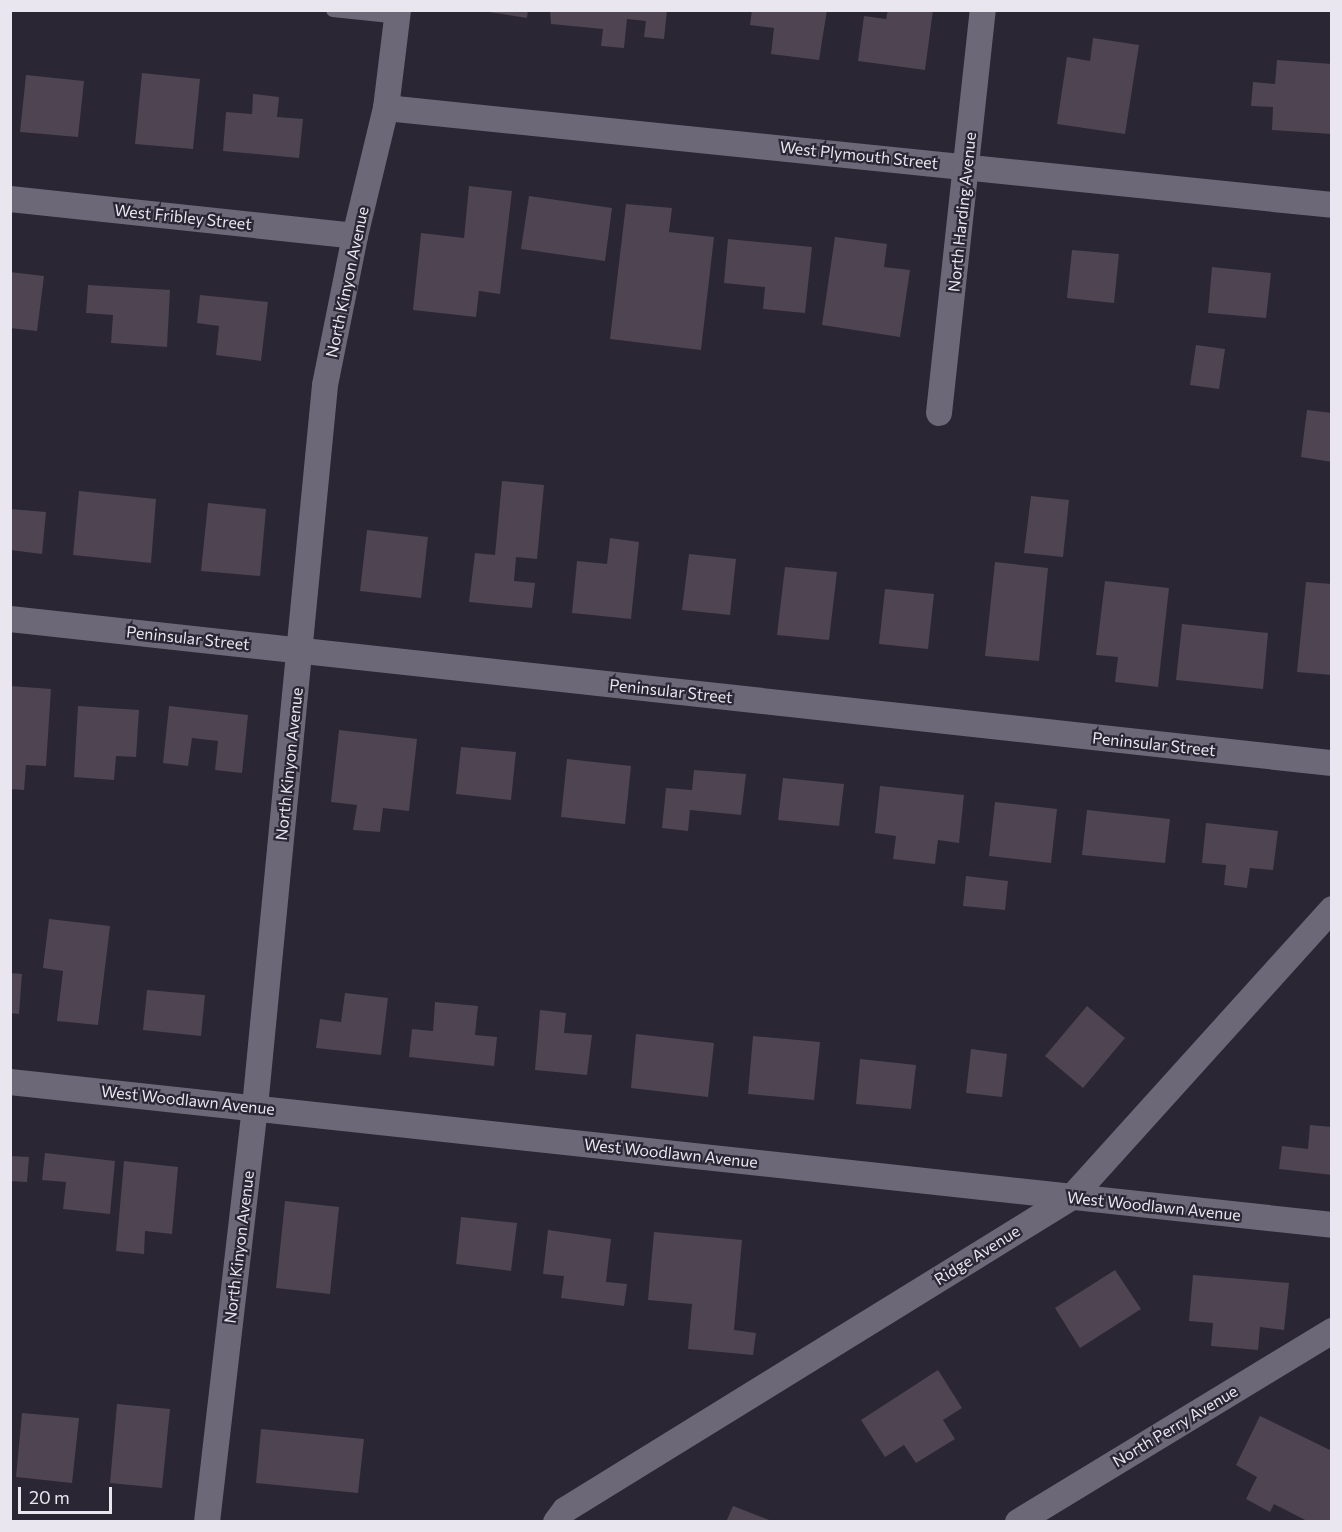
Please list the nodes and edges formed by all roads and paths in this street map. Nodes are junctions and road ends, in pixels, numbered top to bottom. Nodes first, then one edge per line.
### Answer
1 (333, 10) edge
2 (983, 10) edge
3 (398, 14) edge
4 (386, 108) junction
5 (968, 166) junction
6 (10, 199) edge
7 (1332, 205) edge
8 (355, 236) junction
9 (939, 413) dead end
10 (10, 619) edge
11 (300, 650) junction
12 (1332, 763) edge
13 (1332, 909) edge
14 (10, 1082) edge
15 (255, 1107) junction
16 (1072, 1197) junction
17 (1332, 1225) edge
18 (1332, 1331) edge
19 (207, 1521) edge
20 (556, 1521) edge
21 (1018, 1521) edge

1 - 3 lane
2 - 5 street, North Harding Avenue
3 - 4 street, North Kinyon Avenue
4 - 5 street, West Plymouth Street
4 - 8 street, North Kinyon Avenue
5 - 7 street, West Plymouth Street
5 - 9 street, North Harding Avenue
6 - 8 street, West Fribley Street
8 - 11 street, North Kinyon Avenue
10 - 11 street, Peninsular Street
11 - 12 street, Peninsular Street
11 - 15 street, North Kinyon Avenue
13 - 16 street, Ridge Avenue
14 - 15 street, West Woodlawn Avenue
15 - 16 street, West Woodlawn Avenue
15 - 19 street, North Kinyon Avenue
16 - 17 street, West Woodlawn Avenue
16 - 20 street, Ridge Avenue
18 - 21 street, North Perry Avenue

